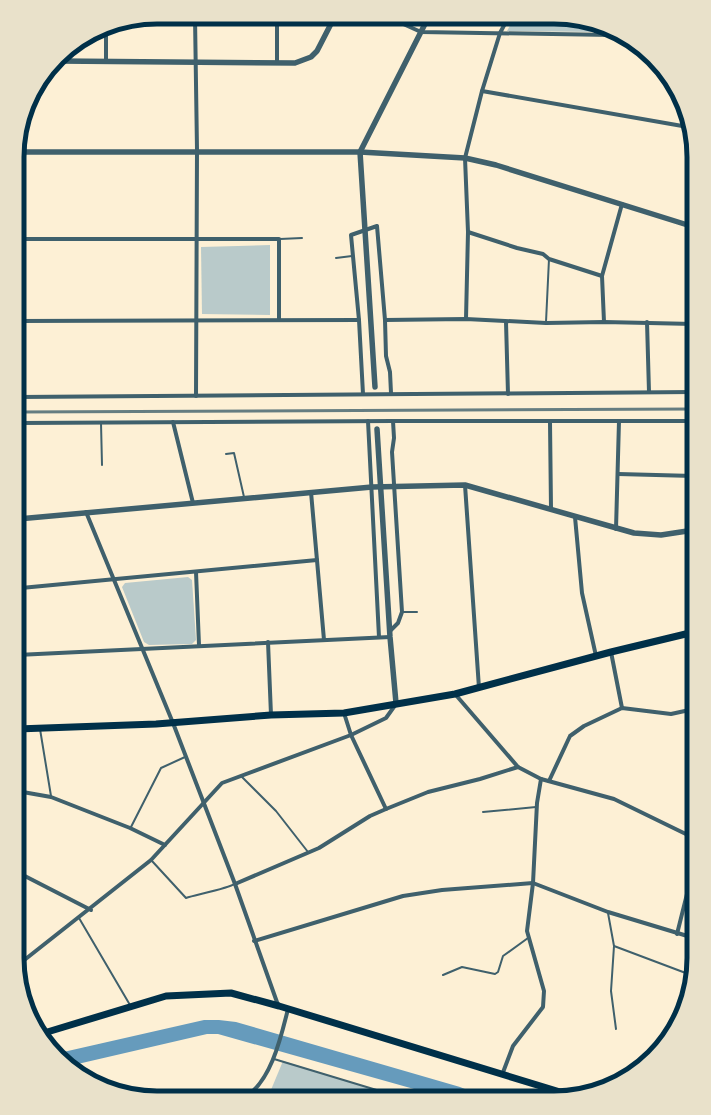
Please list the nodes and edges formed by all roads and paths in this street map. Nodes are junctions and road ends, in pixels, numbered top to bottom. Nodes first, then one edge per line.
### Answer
1 (195, 24) edge
2 (277, 24) edge
3 (331, 24) edge
4 (403, 24) edge
5 (425, 24) edge
6 (505, 24) edge
7 (420, 32) junction
8 (500, 33) junction
9 (106, 34) edge
10 (596, 34) joint
11 (606, 35) edge
12 (65, 61) edge
13 (106, 61) junction
14 (195, 62) junction
15 (277, 62) junction
16 (482, 91) junction
17 (683, 126) edge
18 (197, 150) junction
19 (24, 152) edge
20 (360, 152) junction
21 (465, 158) junction
22 (622, 204) junction
23 (687, 225) edge
24 (366, 230) junction
25 (468, 232) junction
26 (279, 238) junction
27 (302, 238) dead end
28 (24, 239) edge
29 (196, 239) junction
30 (353, 256) junction
31 (336, 258) dead end
32 (549, 259) junction
33 (602, 276) junction
34 (466, 319) junction
35 (196, 320) junction
36 (279, 320) junction
37 (359, 320) junction
38 (385, 320) junction
39 (24, 321) edge
40 (506, 322) junction
41 (604, 322) junction
42 (648, 322) junction
43 (546, 323) junction
44 (687, 324) edge
45 (375, 387) dead end
46 (649, 392) junction
47 (687, 392) edge
48 (391, 393) junction
49 (362, 394) junction
50 (508, 394) junction
51 (196, 396) junction
52 (24, 397) edge
53 (393, 420) junction
54 (368, 421) junction
55 (619, 421) junction
56 (687, 421) edge
57 (101, 422) junction
58 (173, 422) junction
59 (550, 422) junction
60 (24, 423) edge
61 (377, 429) dead end
62 (226, 454) dead end
63 (102, 465) dead end
64 (618, 474) junction
65 (687, 476) edge
66 (465, 485) junction
67 (392, 486) junction
68 (374, 487) junction
69 (311, 492) junction
70 (244, 498) junction
71 (193, 503) junction
72 (552, 509) junction
73 (86, 512) junction
74 (575, 517) junction
75 (24, 518) edge
76 (616, 529) junction
77 (687, 531) edge
78 (317, 560) junction
79 (196, 572) junction
80 (113, 579) junction
81 (24, 588) edge
82 (402, 612) junction
83 (417, 612) dead end
84 (390, 634) junction
85 (687, 634) edge
86 (379, 637) junction
87 (324, 640) junction
88 (268, 642) junction
89 (199, 645) junction
90 (142, 648) junction
91 (611, 652) junction
92 (24, 655) edge
93 (596, 656) junction
94 (479, 688) junction
95 (455, 694) junction
96 (396, 704) junction
97 (622, 708) junction
98 (687, 711) edge
99 (344, 712) junction
100 (271, 715) junction
101 (172, 723) junction
102 (40, 728) junction
103 (24, 729) edge
104 (351, 735) junction
105 (185, 757) junction
106 (518, 767) junction
107 (242, 777) junction
108 (541, 779) junction
109 (549, 781) junction
110 (24, 792) edge
111 (51, 797) junction
112 (202, 803) junction
113 (537, 807) junction
114 (386, 809) junction
115 (483, 812) dead end
116 (130, 828) junction
117 (687, 835) edge
118 (165, 845) junction
119 (309, 852) junction
120 (151, 860) junction
121 (24, 876) edge
122 (533, 883) junction
123 (235, 884) junction
124 (687, 894) edge
125 (91, 910) junction
126 (608, 912) junction
127 (79, 918) junction
128 (677, 934) junction
129 (687, 936) edge
130 (528, 938) junction
131 (254, 941) junction
132 (614, 946) junction
133 (26, 958) edge
134 (686, 974) edge
135 (443, 975) dead end
136 (279, 1006) junction
137 (132, 1007) junction
138 (288, 1009) junction
139 (616, 1029) dead end
140 (47, 1032) edge
141 (274, 1059) junction
142 (502, 1075) junction
143 (254, 1091) edge
144 (380, 1091) edge
145 (556, 1091) edge

1 - 14 street
2 - 15 street
3 - 15 street
4 - 7 street
5 - 7 street
6 - 8 street
7 - 8 street
7 - 20 street
8 - 10 street
8 - 16 street
9 - 13 street
10 - 11 street
12 - 13 street
13 - 14 street
14 - 15 street
14 - 18 street
16 - 17 street
16 - 21 street
18 - 19 street
18 - 20 street
18 - 29 street
20 - 21 street
20 - 24 street
21 - 22 street
21 - 25 street
22 - 23 street
22 - 33 street
24 - 30 street
24 - 38 street
24 - 45 street
25 - 32 street
25 - 34 street
26 - 27 lane
26 - 29 street
26 - 36 street
28 - 29 street
29 - 35 street
30 - 31 lane
30 - 37 street
32 - 33 street
32 - 43 lane
33 - 41 street
34 - 38 street
34 - 40 street
35 - 36 street
35 - 39 street
35 - 51 street
36 - 37 street
37 - 49 street
38 - 48 street
40 - 43 street
40 - 50 street
41 - 42 street
41 - 43 street
42 - 44 street
42 - 46 street
46 - 47 street
46 - 50 street
48 - 49 street
48 - 50 street
49 - 51 street
51 - 52 street
53 - 54 street
53 - 59 street
53 - 67 street
54 - 58 street
54 - 68 street
55 - 56 street
55 - 59 street
55 - 64 street
57 - 58 street
57 - 60 street
57 - 63 lane
58 - 71 street
59 - 72 street
61 - 84 street
62 - 70 lane
64 - 65 street
64 - 76 street
66 - 67 street
66 - 72 street
66 - 94 street
67 - 68 street
67 - 82 street
68 - 69 street
68 - 86 street
69 - 70 street
69 - 78 street
70 - 71 street
71 - 73 street
72 - 74 street
73 - 75 street
73 - 80 street
74 - 76 street
74 - 93 street
76 - 77 street
78 - 79 street
78 - 87 street
79 - 80 street
79 - 89 street
80 - 81 street
80 - 90 street
82 - 83 lane
82 - 84 street
84 - 86 street
84 - 96 street
85 - 91 main road
86 - 87 street
87 - 88 street
88 - 89 street
88 - 100 street
89 - 90 street
90 - 92 street
90 - 101 street
91 - 93 main road
91 - 97 street
93 - 94 main road
94 - 95 main road
95 - 96 main road
95 - 106 street
96 - 99 main road
96 - 104 street
97 - 98 street
97 - 109 street
99 - 100 main road
99 - 104 street
100 - 101 main road
101 - 102 main road
101 - 105 street
102 - 103 main road
102 - 111 lane
104 - 107 street
104 - 114 street
105 - 112 street
105 - 116 lane
106 - 108 street
106 - 114 street
107 - 112 street
107 - 119 lane
108 - 109 street
108 - 113 street
109 - 117 street
110 - 111 street
111 - 116 street
112 - 118 street
112 - 123 street
113 - 115 lane
113 - 122 street
114 - 119 street
116 - 118 street
118 - 120 street
119 - 123 street
120 - 123 lane
120 - 125 street
121 - 125 street
122 - 126 street
122 - 130 street
122 - 131 street
123 - 131 street
124 - 128 street
125 - 127 street
126 - 128 street
126 - 132 lane
127 - 133 street
127 - 137 lane
128 - 129 street
130 - 135 lane
130 - 142 street
131 - 136 street
132 - 134 lane
132 - 139 lane
136 - 137 main road
136 - 138 main road
137 - 140 main road
138 - 141 street
138 - 142 main road
141 - 143 street
141 - 144 lane
142 - 145 main road

